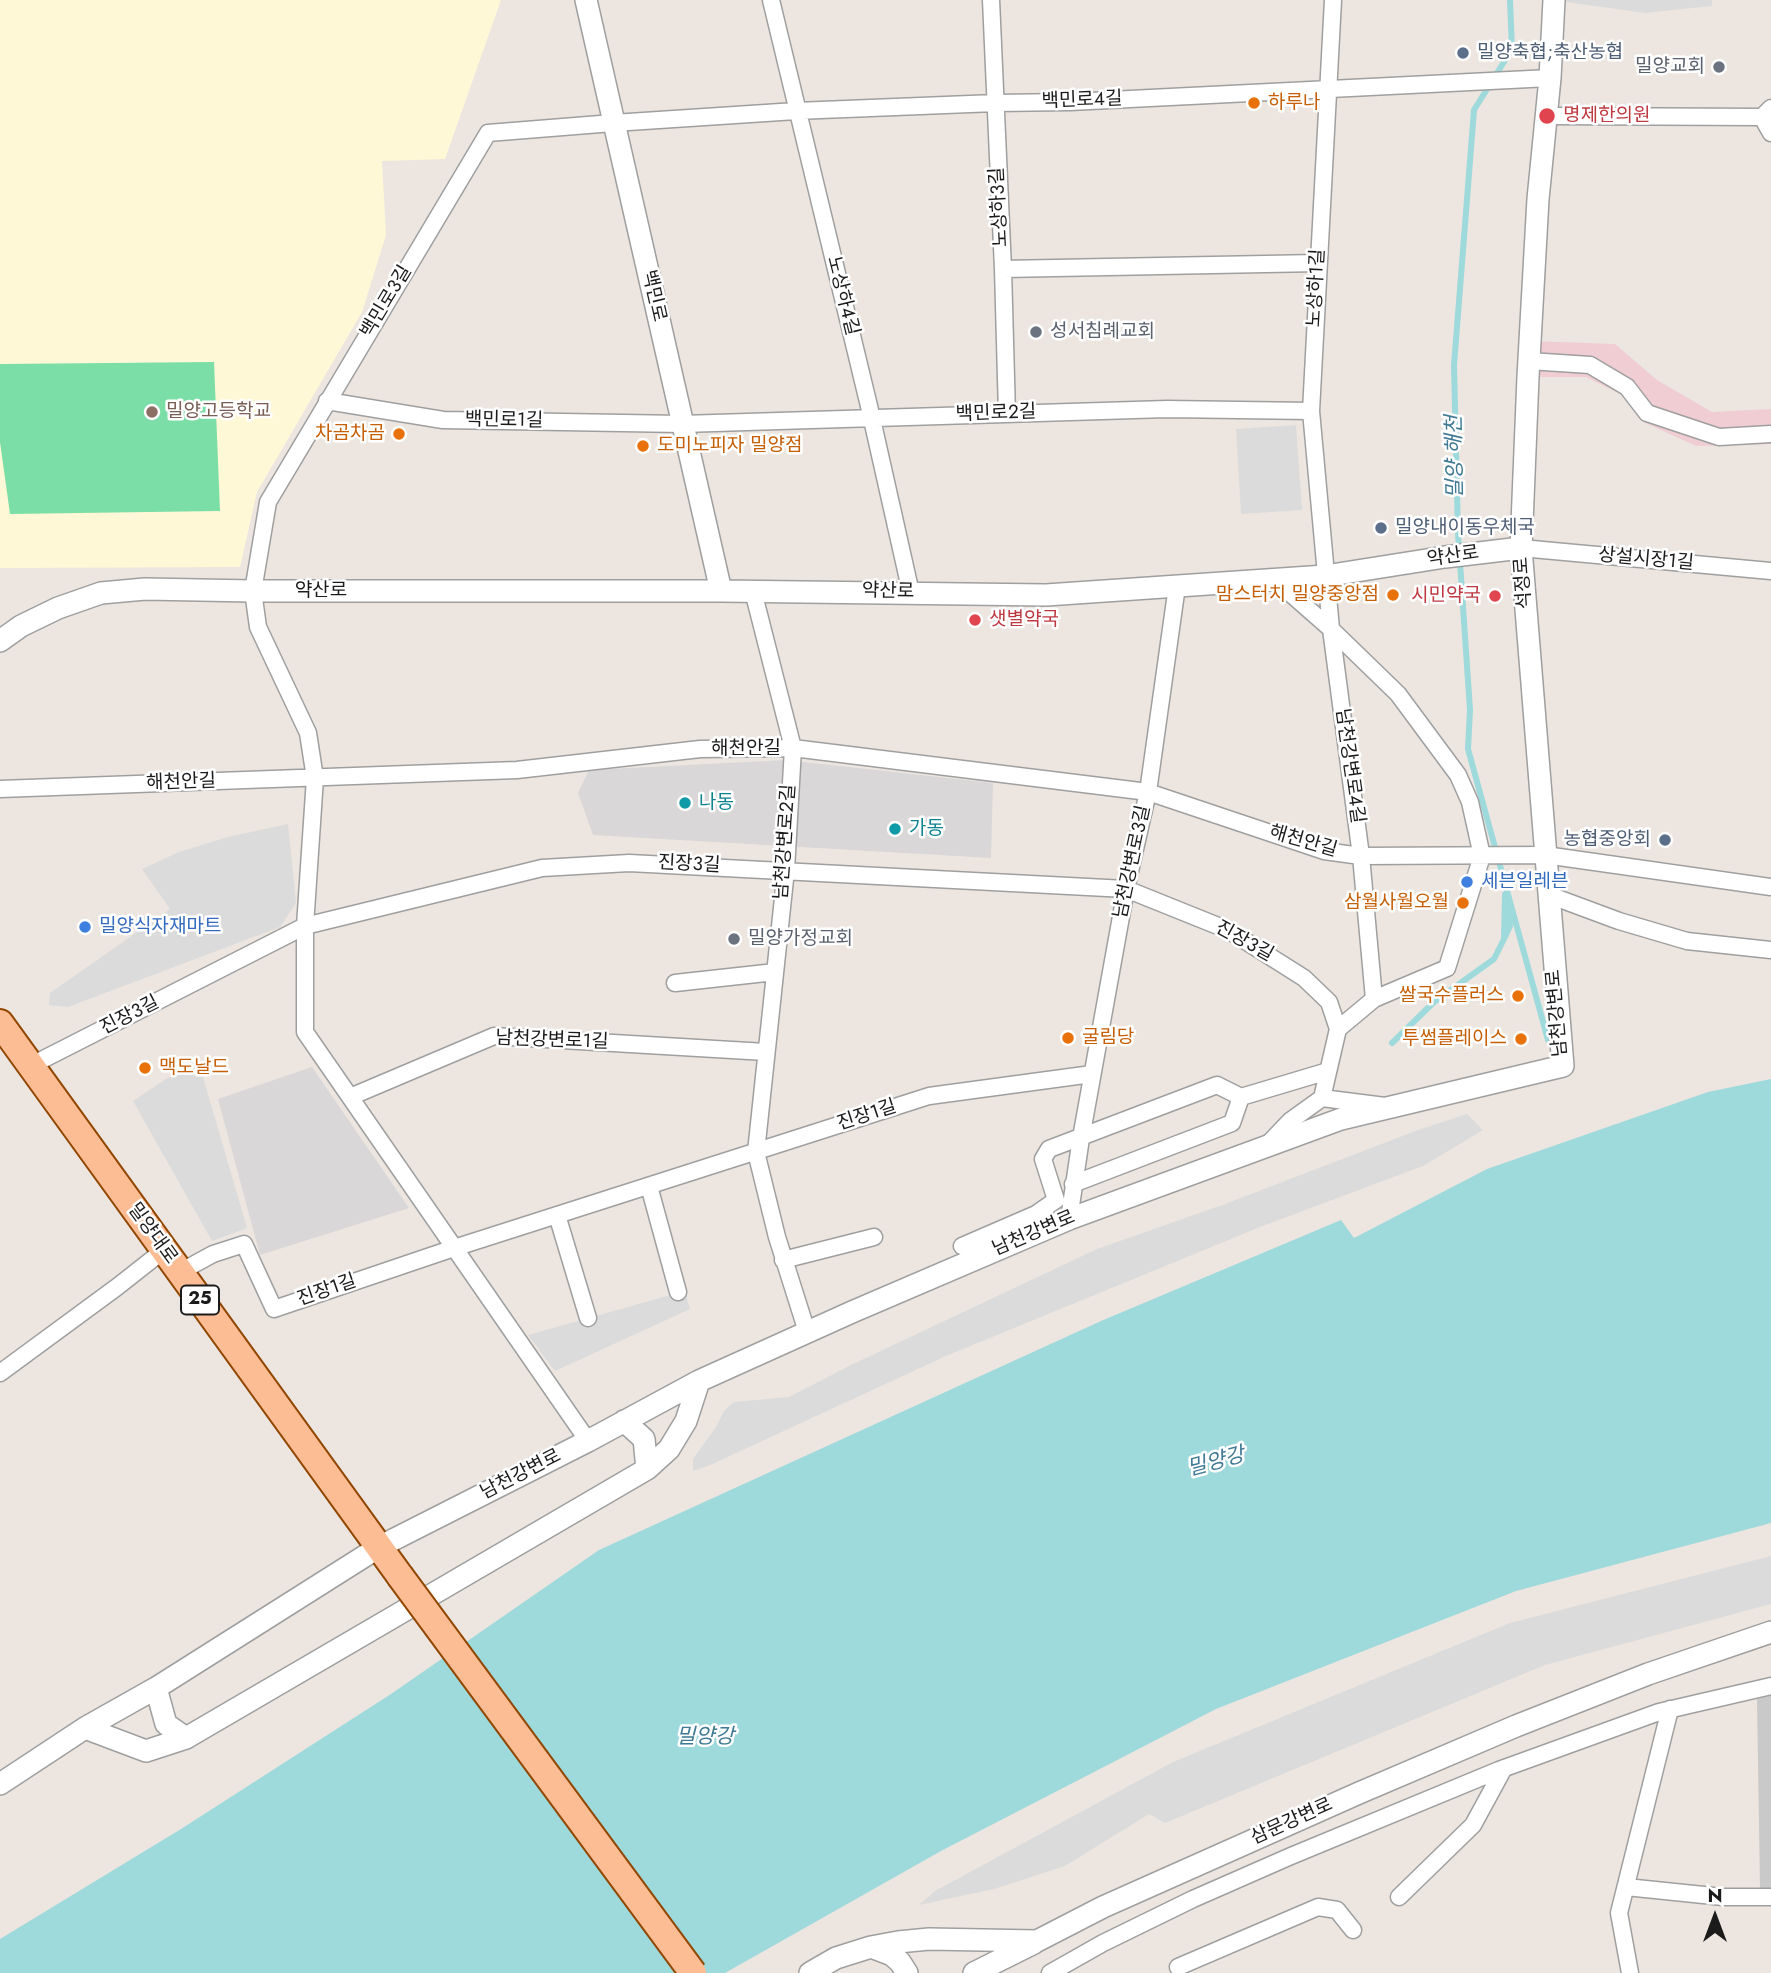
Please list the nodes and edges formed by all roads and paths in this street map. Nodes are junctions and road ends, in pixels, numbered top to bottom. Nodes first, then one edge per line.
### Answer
1 (586, 0) edge
2 (771, 0) edge
3 (991, 0) edge
4 (1333, 0) edge
5 (1554, 0) edge
6 (1544, 79) junction
7 (1327, 88) junction
8 (995, 103) junction
9 (796, 111) junction
10 (1766, 112) edge
11 (1547, 116) junction
12 (613, 123) junction
13 (1771, 133) edge
14 (1318, 263) junction
15 (1003, 269) junction
16 (1529, 361) junction
17 (327, 401) junction
18 (1311, 411) junction
19 (1007, 414) junction
20 (872, 418) junction
21 (682, 424) junction
22 (1771, 434) edge
23 (1521, 548) junction
24 (1771, 571) edge
25 (1325, 576) junction
26 (1274, 579) junction
27 (1177, 586) junction
28 (253, 591) junction
29 (721, 591) junction
30 (753, 591) junction
31 (911, 593) junction
32 (1331, 629) junction
33 (0, 641) edge
34 (793, 748) junction
35 (315, 778) junction
36 (0, 789) edge
37 (1148, 792) junction
38 (1545, 855) junction
39 (1361, 856) junction
40 (1482, 856) junction
41 (786, 870) junction
42 (1771, 887) edge
43 (1126, 889) junction
44 (1549, 895) junction
45 (305, 926) junction
46 (1771, 950) edge
47 (775, 972) junction
48 (675, 983) dead end
49 (1374, 999) junction
50 (0, 1023) edge
51 (1338, 1028) junction
52 (766, 1052) junction
53 (30, 1066) junction
54 (1328, 1071) junction
55 (1092, 1074) junction
56 (350, 1097) junction
57 (1241, 1097) junction
58 (1322, 1098) junction
59 (1391, 1107) junction
60 (1081, 1138) junction
61 (1266, 1146) junction
62 (756, 1152) junction
63 (1073, 1184) junction
64 (649, 1186) junction
65 (557, 1215) junction
66 (1069, 1219) junction
67 (874, 1237) dead end
68 (962, 1246) dead end
69 (454, 1248) junction
70 (164, 1250) junction
71 (783, 1260) junction
72 (180, 1272) junction
73 (678, 1293) dead end
74 (588, 1318) dead end
75 (807, 1332) junction
76 (0, 1373) edge
77 (699, 1381) junction
78 (624, 1421) junction
79 (588, 1441) junction
80 (648, 1469) junction
81 (379, 1547) junction
82 (1771, 1632) edge
83 (1771, 1686) edge
84 (156, 1688) junction
85 (1670, 1709) junction
86 (85, 1728) junction
87 (186, 1738) junction
88 (1504, 1768) junction
89 (0, 1784) edge
90 (1626, 1887) junction
91 (1771, 1897) edge
92 (1399, 1898) dead end
93 (1353, 1930) dead end
94 (1037, 1941) junction
95 (871, 1947) junction
96 (1178, 1967) dead end
97 (693, 1973) edge
98 (810, 1973) edge
99 (907, 1973) edge
100 (974, 1973) edge
101 (1050, 1973) edge
102 (1630, 1973) edge

1 - 12 street, 백민로
2 - 9 street, 노상하4길
3 - 8 street, 노상하3길
4 - 7 street, 노상하1길
5 - 6 street, 석정로
6 - 7 street, 백민로4길
6 - 11 street, 석정로
7 - 8 street, 백민로4길
7 - 14 street, 노상하1길
8 - 9 street, 백민로4길
8 - 15 street, 노상하3길
9 - 12 street, 백민로4길
9 - 20 street, 노상하4길
10 - 11 street
10 - 13 street
11 - 16 street, 석정로
12 - 17 street, 백민로3길
12 - 21 street, 백민로
14 - 15 street
14 - 18 street, 노상하1길
15 - 19 street, 노상하3길
16 - 22 street
16 - 23 street, 석정로
17 - 21 street, 백민로1길
17 - 28 street, 백민로3길
18 - 19 street, 백민로2길
18 - 25 street, 노상하1길
19 - 20 street, 백민로2길
20 - 21 street, 백민로2길
20 - 31 street, 노상하4길
21 - 29 street, 백민로
23 - 24 street, 상설시장1길
23 - 25 street, 약산로
23 - 38 street, 석정로
25 - 26 street, 약산로
25 - 32 street, 남천강변로4길
26 - 27 street, 약산로
26 - 32 street
27 - 31 street, 약산로
27 - 37 street, 남천강변로3길
28 - 29 street, 약산로
28 - 33 street, 약산로
28 - 35 street
29 - 30 street, 약산로
30 - 31 street, 약산로
30 - 34 street, 남천강변로2길
32 - 39 street, 남천강변로4길
32 - 40 street
34 - 35 street, 해천안길
34 - 37 street, 해천안길
34 - 41 street, 남천강변로2길
35 - 36 street, 해천안길
35 - 45 street
37 - 39 street, 해천안길
37 - 43 street, 남천강변로3길
38 - 40 street, 해천안길
38 - 42 street
38 - 44 street, 남천강변로
39 - 40 street, 해천안길
39 - 49 street, 남천강변로4길
40 - 49 street
41 - 43 street, 진장3길
41 - 45 street, 진장3길
41 - 47 street, 남천강변로2길
43 - 51 street, 진장3길
43 - 55 street, 남천강변로3길
44 - 46 street
44 - 59 street, 남천강변로
45 - 53 street, 진장3길
45 - 56 street
47 - 48 street
47 - 52 street, 남천강변로2길
49 - 51 street
50 - 53 main road, 밀양대로 / 25
51 - 54 street
52 - 56 street, 남천강변로1길
52 - 62 street, 남천강변로2길
53 - 70 main road, 밀양대로 / 25
54 - 57 street
54 - 58 street
55 - 60 street, 남천강변로3길
55 - 62 street, 진장1길
56 - 69 street
57 - 60 street
57 - 63 street
58 - 59 street
58 - 61 street
59 - 61 street, 남천강변로
60 - 63 street, 남천강변로3길
60 - 68 street
61 - 66 street, 남천강변로
62 - 64 street, 진장1길
62 - 71 street, 남천강변로2길
63 - 66 street, 남천강변로3길
64 - 65 street, 진장1길
64 - 73 street
65 - 69 street, 진장1길
65 - 74 street
66 - 75 street, 남천강변로
67 - 71 street
69 - 72 street, 진장1길
69 - 79 street
70 - 72 main road, 밀양대로 / 25
70 - 76 street
71 - 75 street, 남천강변로2길
72 - 81 main road, 밀양대로 / 25
75 - 77 street, 남천강변로
77 - 78 street, 남천강변로
77 - 80 street
78 - 79 street, 남천강변로
78 - 80 street
79 - 81 street, 남천강변로
80 - 87 street
81 - 84 street
81 - 97 main road, 밀양대로 / 25, bridge
82 - 94 street, 삼문강변로
83 - 85 street
84 - 86 street
84 - 87 street
85 - 88 street
85 - 90 street
86 - 87 street
86 - 89 street
88 - 92 street
88 - 101 street
90 - 91 street
90 - 102 street
93 - 96 street
94 - 95 street, 삼문강변로
94 - 100 street
95 - 98 street, 삼문강변로
95 - 99 street

